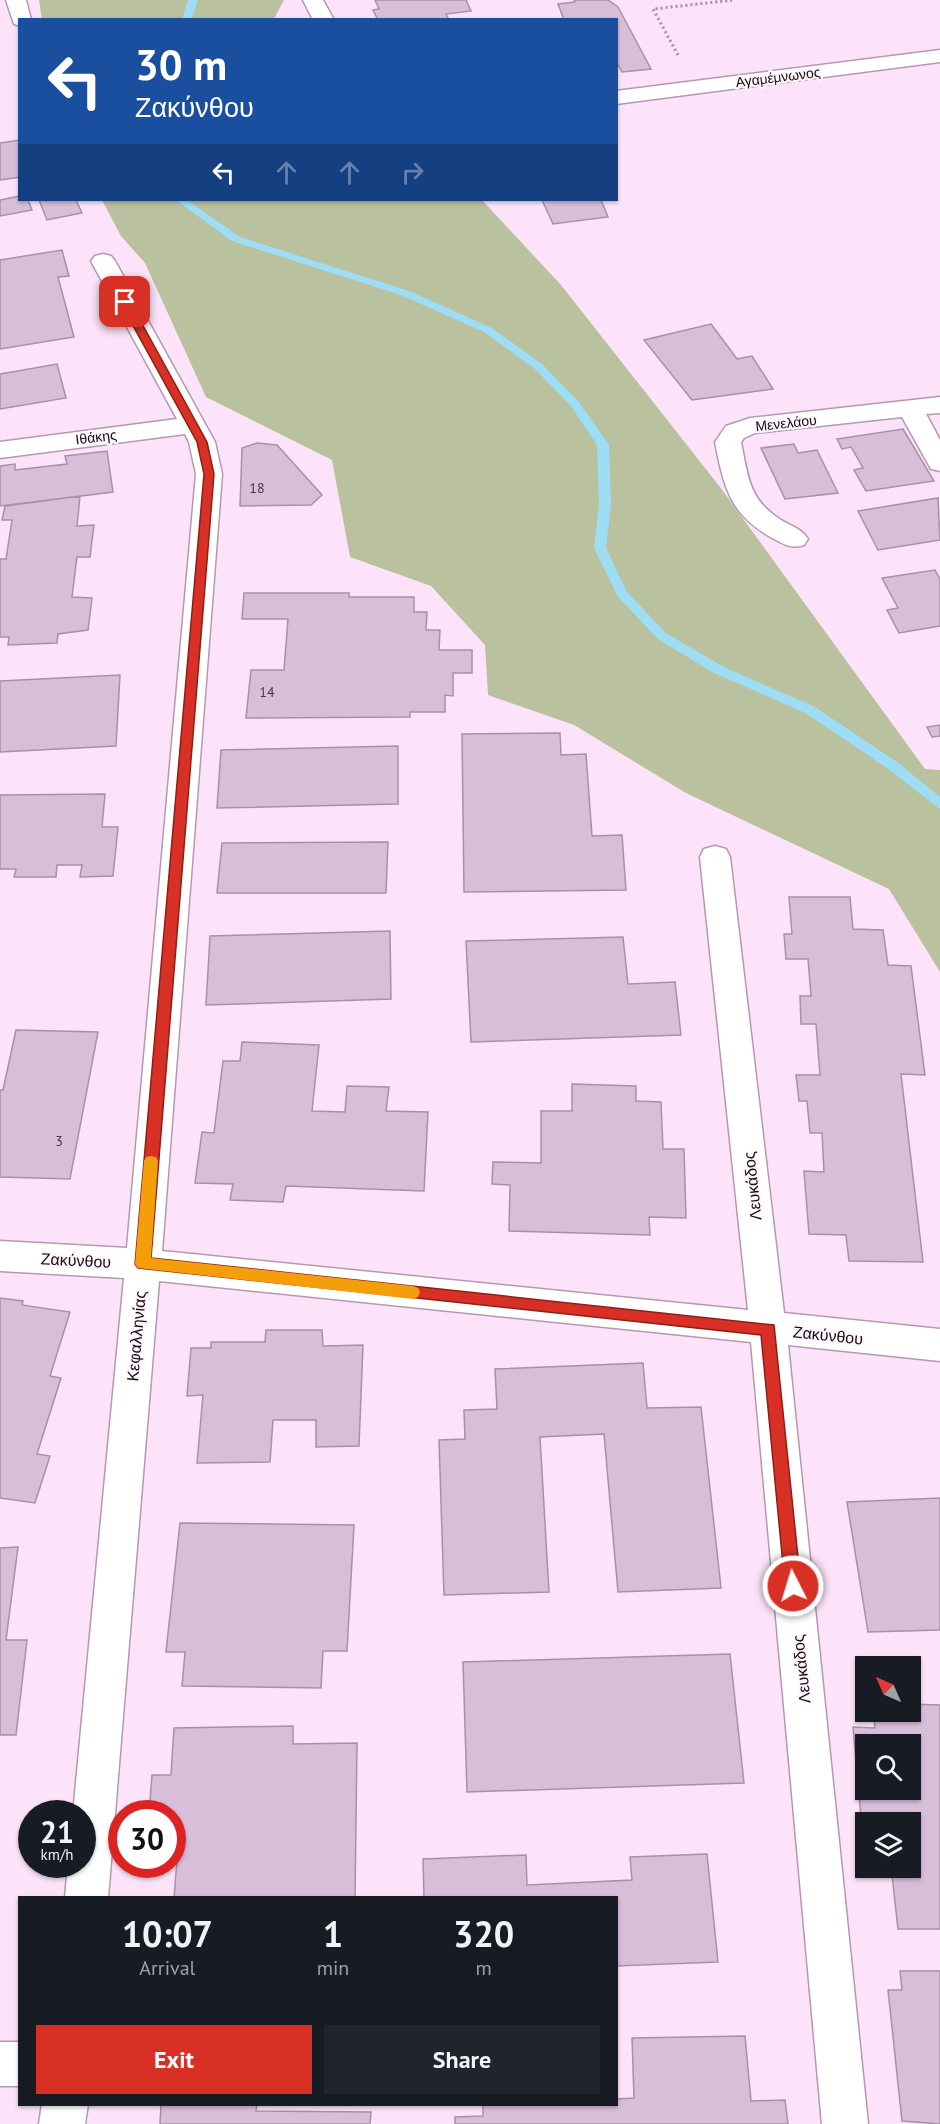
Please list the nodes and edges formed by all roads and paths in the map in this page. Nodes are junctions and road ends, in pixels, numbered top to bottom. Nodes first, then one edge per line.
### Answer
1 (16, 0) edge
2 (313, 0) edge
3 (734, 0) edge
4 (20, 18) edge
5 (323, 18) edge
6 (940, 56) edge
7 (681, 60) dead end
8 (618, 98) edge
9 (103, 261) dead end
10 (940, 405) edge
11 (910, 410) junction
12 (192, 425) junction
13 (0, 450) edge
14 (940, 463) edge
15 (795, 539) dead end
16 (715, 857) dead end
17 (0, 1256) edge
18 (143, 1264) junction
19 (768, 1329) junction
20 (940, 1345) edge
21 (86, 1896) edge
22 (0, 2064) edge
23 (18, 2064) edge
24 (65, 2106) edge
25 (62, 2124) edge
26 (845, 2124) edge

1 - 4 street
2 - 5 street
3 - 7 path
6 - 8 street, Αγαμέμνωνος
9 - 12 street, Κεφαλληνίας
10 - 11 street, Μενελάου
11 - 14 street
11 - 15 street, Μενελάου
12 - 13 street, Ιθάκης
12 - 18 street, Κεφαλληνίας
16 - 19 street, Λευκάδος
17 - 18 street, Ζακύνθου
18 - 19 street, Ζακύνθου
18 - 21 street, Κεφαλληνίας
19 - 20 street, Ζακύνθου
19 - 26 street, Λευκάδος
22 - 23 street
24 - 25 street

